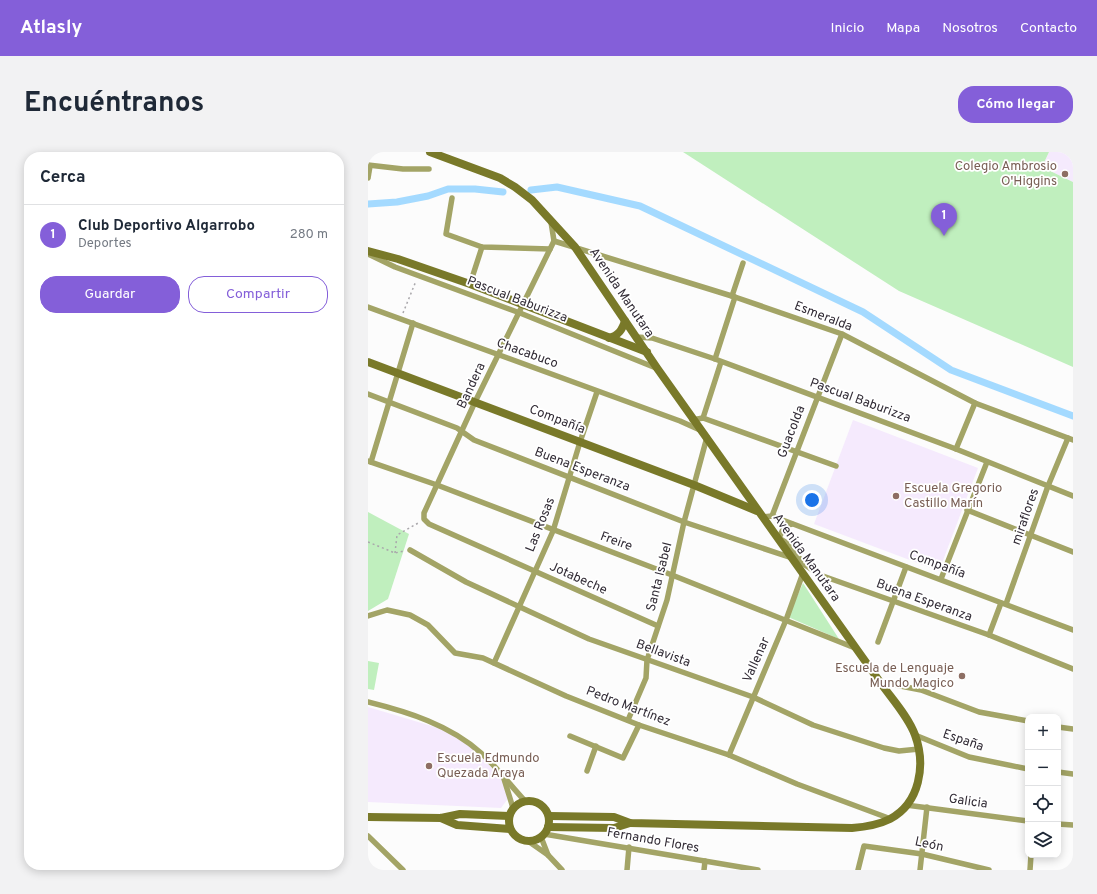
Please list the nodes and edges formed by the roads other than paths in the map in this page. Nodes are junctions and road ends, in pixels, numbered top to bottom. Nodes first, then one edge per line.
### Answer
1 (430, 152) edge
2 (369, 165) edge
3 (429, 169) dead end
4 (368, 178) edge
5 (452, 198) dead end
6 (551, 219) junction
7 (554, 241) junction
8 (482, 247) junction
9 (575, 247) junction
10 (550, 250) junction
11 (368, 251) edge
12 (368, 254) edge
13 (743, 263) dead end
14 (470, 284) junction
15 (734, 297) junction
16 (523, 305) junction
17 (368, 307) edge
18 (520, 313) junction
19 (625, 321) junction
20 (413, 323) junction
21 (842, 334) junction
22 (636, 337) junction
23 (609, 338) junction
24 (647, 352) junction
25 (498, 356) junction
26 (715, 359) junction
27 (368, 362) edge
28 (721, 362) junction
29 (657, 368) junction
30 (398, 374) junction
31 (597, 392) junction
32 (368, 394) edge
33 (817, 398) junction
34 (389, 402) junction
35 (475, 402) junction
36 (975, 404) junction
37 (699, 419) junction
38 (680, 421) junction
39 (463, 432) junction
40 (705, 434) junction
41 (1071, 439) edge
42 (580, 442) junction
43 (956, 448) junction
44 (796, 451) junction
45 (369, 461) edge
46 (987, 462) junction
47 (836, 466) dead end
48 (570, 478) junction
49 (437, 485) junction
50 (694, 485) junction
51 (1048, 486) junction
52 (747, 495) junction
53 (1073, 496) edge
54 (737, 502) junction
55 (967, 510) junction
56 (760, 514) junction
57 (772, 516) junction
58 (424, 519) joint
59 (684, 522) junction
60 (792, 524) junction
61 (553, 530) junction
62 (1032, 536) junction
63 (779, 538) junction
64 (410, 550) road end
65 (1073, 552) edge
66 (792, 558) junction
67 (906, 567) junction
68 (534, 571) junction
69 (803, 573) junction
70 (672, 575) junction
71 (940, 579) junction
72 (892, 601) junction
73 (1003, 603) junction
74 (519, 606) junction
75 (368, 616) edge
76 (786, 620) junction
77 (658, 626) junction
78 (1073, 630) edge
79 (989, 635) junction
80 (878, 642) dead end
81 (855, 648) junction
82 (648, 660) junction
83 (494, 663) junction
84 (1073, 669) edge
85 (880, 682) junction
86 (753, 697) junction
87 (368, 702) edge
88 (628, 720) junction
89 (1025, 720) edge
90 (639, 725) junction
91 (1061, 727) edge
92 (1072, 728) edge
93 (915, 734) junction
94 (570, 736) dead end
95 (596, 746) junction
96 (919, 749) junction
97 (729, 755) junction
98 (1025, 768) edge
99 (587, 771) dead end
100 (1061, 772) edge
101 (1073, 774) edge
102 (503, 777) junction
103 (525, 801) junction
104 (906, 804) junction
105 (927, 807) junction
106 (513, 808) junction
107 (509, 816) junction
108 (548, 816) junction
109 (368, 817) edge
110 (441, 818) junction
111 (891, 819) junction
112 (1025, 821) edge
113 (630, 823) junction
114 (1061, 824) edge
115 (1073, 825) edge
116 (510, 829) junction
117 (544, 832) junction
118 (368, 836) edge
119 (528, 841) junction
120 (629, 848) junction
121 (922, 854) junction
122 (548, 855) junction
123 (1031, 858) edge
124 (706, 862) junction
125 (404, 870) edge
126 (562, 870) edge
127 (626, 870) edge
128 (704, 870) edge
129 (758, 870) edge
130 (858, 870) edge
131 (920, 870) edge
132 (989, 870) edge
133 (1030, 870) edge

1 - 6 main road, Avenida Manutara
2 - 3 street
2 - 4 street
5 - 8 street
6 - 7 street
6 - 9 main road, Avenida Manutara
7 - 9 street, Esmeralda
7 - 10 street, Bandera
8 - 10 street
8 - 14 street
9 - 15 street, Esmeralda
9 - 19 main road, Avenida Manutara
10 - 16 street, Bandera
11 - 14 main road, Pascual Baburizza
12 - 18 street, Pascual Baburizza
13 - 15 street
14 - 16 main road, Pascual Baburizza
15 - 21 street, Esmeralda
15 - 26 street
16 - 18 street, Bandera
16 - 23 main road, Pascual Baburizza
17 - 20 street, Chacabuco
18 - 25 street, Bandera
18 - 29 street, Pascual Baburizza
19 - 22 main road, Avenida Manutara
19 - 23 main road
20 - 25 street, Chacabuco
20 - 30 street
21 - 33 street, Guacolda
21 - 36 street, Esmeralda
22 - 24 main road, Avenida Manutara
22 - 26 street, Pascual Baburizza
23 - 24 main road, Pascual Baburizza
24 - 29 main road, Avenida Manutara
25 - 31 street, Chacabuco
25 - 35 street, Bandera
26 - 28 street, Pascual Baburizza
27 - 30 main road, Compañía
28 - 33 street, Pascual Baburizza
28 - 37 street
29 - 37 main road, Avenida Manutara
30 - 34 street
30 - 35 main road, Compañía
31 - 38 street, Chacabuco
31 - 42 street, Las Rosas
32 - 34 street, Buena Esperanza
33 - 43 street, Pascual Baburizza
33 - 44 street, Guacolda
34 - 39 street, Buena Esperanza
34 - 45 street
35 - 39 street, Bandera
35 - 42 main road, Compañía
36 - 41 street, Esmeralda
36 - 43 street
37 - 38 street, Chacabuco
37 - 40 main road, Avenida Manutara
37 - 44 street, Chacabuco
38 - 40 street, Chacabuco
39 - 48 street, Buena Esperanza
39 - 49 street, Bandera
40 - 50 street, Santa Isabel
40 - 52 main road, Avenida Manutara
41 - 51 street, miraflores
42 - 48 street, Las Rosas
42 - 50 main road, Compañía
43 - 46 street, Pascual Baburizza
44 - 47 street, Chacabuco
44 - 57 street, Guacolda
45 - 49 street, Freire
46 - 51 street, Pascual Baburizza
46 - 55 street
48 - 59 street, Buena Esperanza
48 - 61 street, Las Rosas
49 - 58 street, Bandera
49 - 61 street, Freire
50 - 54 main road, Compañía
50 - 59 street, Santa Isabel
51 - 53 street, Pascual Baburizza
51 - 62 street, miraflores
52 - 54 main road
52 - 56 main road, Avenida Manutara
54 - 56 main road, Compañía
55 - 62 street
55 - 71 street
56 - 57 street, Compañía
56 - 63 main road, Avenida Manutara
57 - 60 street, Compañía
58 - 68 street, Jotabeche
59 - 66 street, Buena Esperanza
59 - 70 street, Santa Isabel
60 - 63 street
60 - 67 street, Compañía
61 - 68 street, Las Rosas
61 - 70 street, Freire
62 - 65 street
62 - 73 street, miraflores
63 - 66 main road, Avenida Manutara
63 - 72 street, Buena Esperanza
64 - 74 street, Bellavista
66 - 69 main road, Avenida Manutara
67 - 71 street, Compañía
67 - 72 street
68 - 74 street, Las Rosas
68 - 77 street, Jotabeche
69 - 76 street, Vallenar
69 - 81 main road, Avenida Manutara
70 - 76 street, Freire
70 - 77 street, Santa Isabel
71 - 73 street, Compañía
72 - 79 street, Buena Esperanza
72 - 80 street
73 - 78 street, Compañía
73 - 79 street, miraflores
74 - 82 street, Bellavista
74 - 83 street, Las Rosas
75 - 83 street, Pedro Martínez
76 - 81 street, Freire
76 - 86 street, Vallenar
77 - 82 street, Santa Isabel
79 - 84 street, Buena Esperanza
81 - 85 main road, Avenida Manutara
82 - 86 street, Bellavista
82 - 88 street, Santa Isabel
83 - 88 street, Pedro Martínez
85 - 89 street
85 - 93 main road, Avenida Manutara
86 - 96 street, Bellavista
86 - 97 street, Vallenar
87 - 102 street
88 - 90 street, Pedro Martínez
90 - 95 street
90 - 97 street, Pedro Martínez
91 - 92 street
93 - 96 main road, Avenida Manutara
93 - 98 street, España
94 - 95 street
95 - 99 street
96 - 104 main road, Avenida Manutara
97 - 111 street, Pedro Martínez
100 - 101 street
102 - 103 street
102 - 106 street
103 - 106 main road
103 - 108 main road
104 - 105 street, Galicia
104 - 111 main road, Avenida Manutara
105 - 112 street, Galicia
105 - 121 street
106 - 107 main road
107 - 110 main road
107 - 116 main road
108 - 113 main road, Avenida Manutara
108 - 117 main road
109 - 110 main road
110 - 116 main road
111 - 113 main road, Avenida Manutara
113 - 117 main road, Avenida Manutara
114 - 115 street
116 - 119 main road
117 - 119 main road
117 - 120 street, Fernando Flores
117 - 122 street
118 - 125 street
119 - 122 street
120 - 124 street, Fernando Flores
120 - 127 street
121 - 130 street, León
121 - 131 street
121 - 132 street, León
122 - 126 street
123 - 133 street
124 - 128 street
124 - 129 street, Fernando Flores

